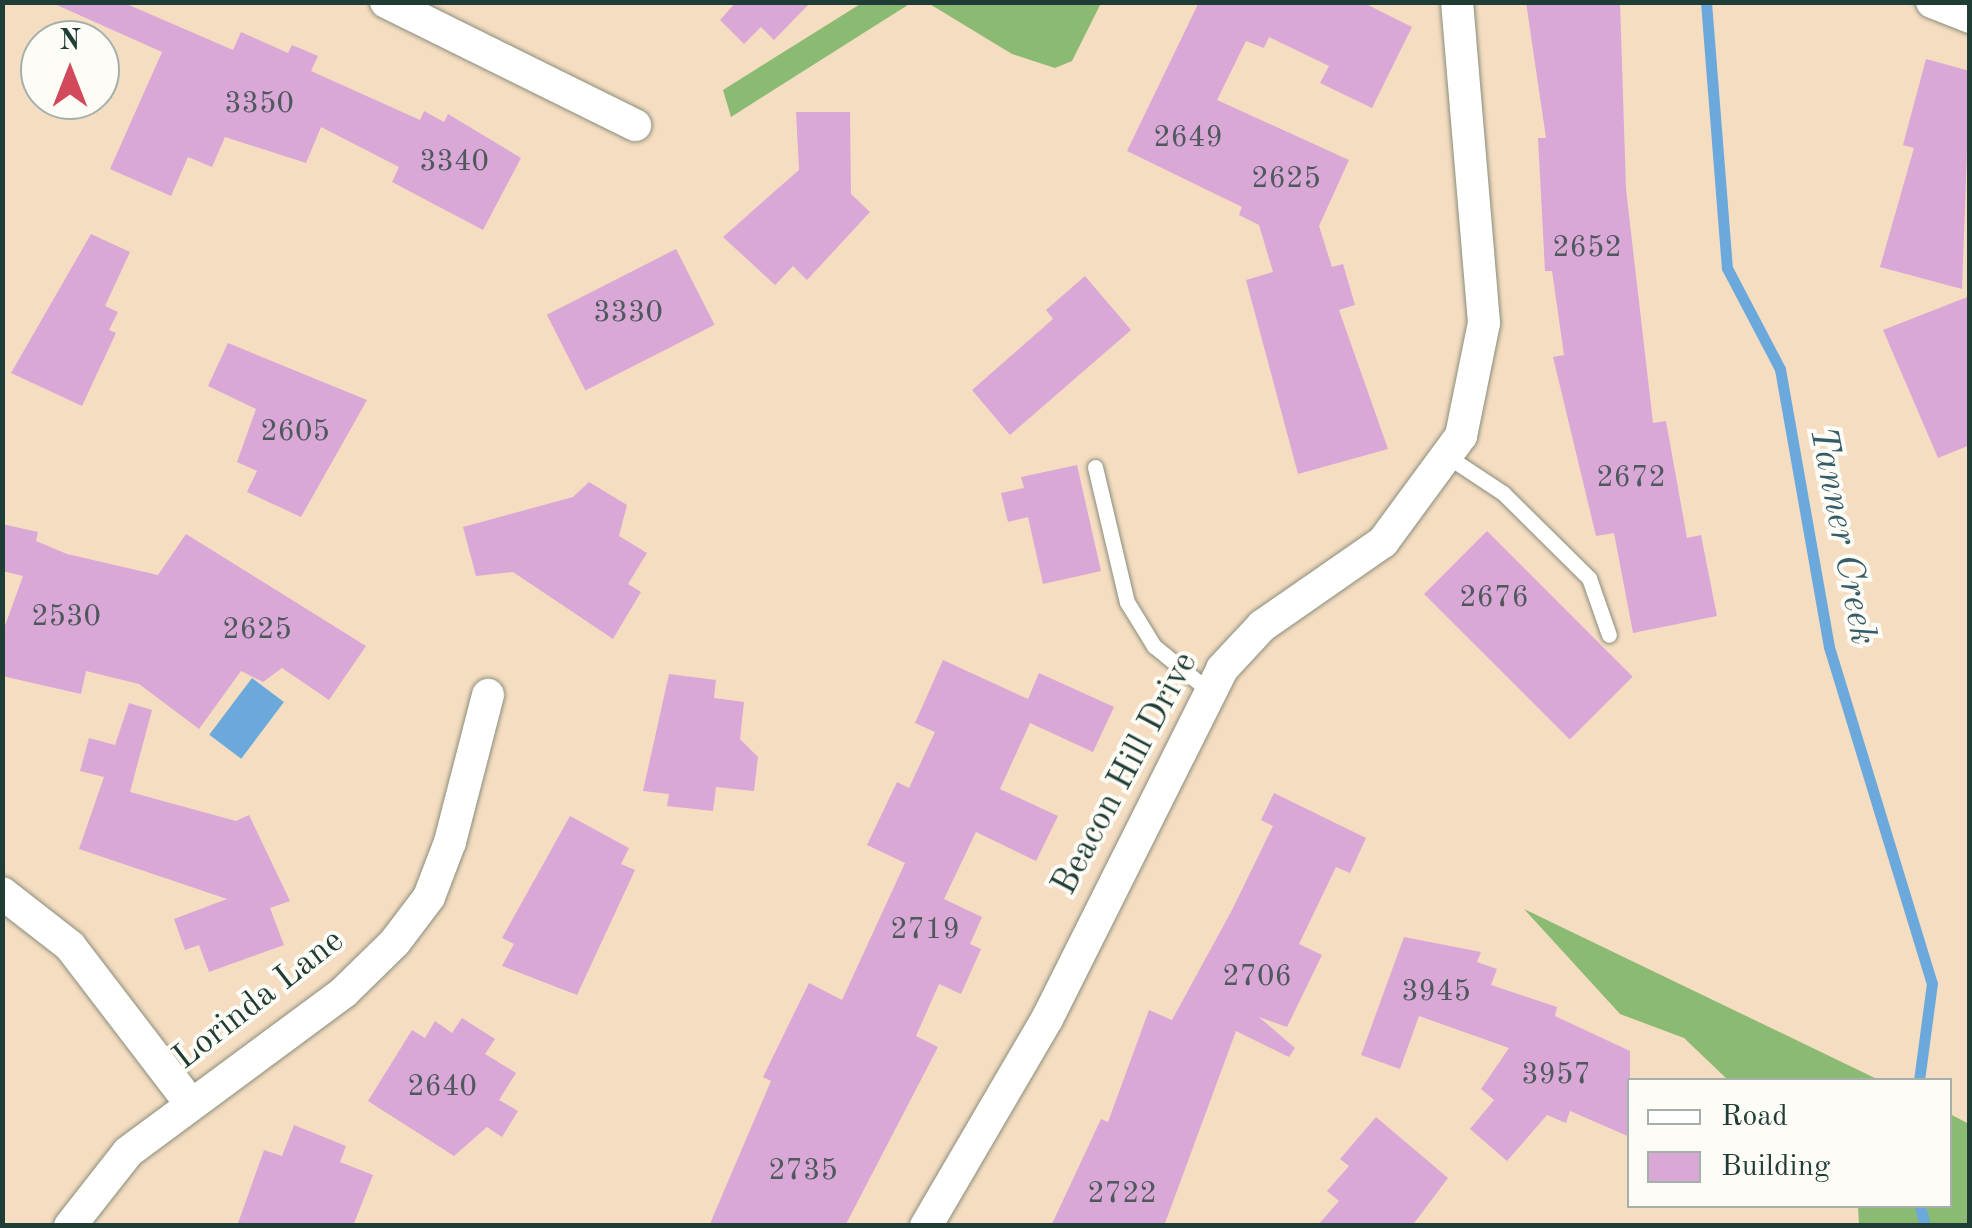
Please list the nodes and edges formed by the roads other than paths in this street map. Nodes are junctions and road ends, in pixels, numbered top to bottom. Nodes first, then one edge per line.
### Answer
1 (386, 2) edge
2 (1457, 2) edge
3 (1932, 2) edge
4 (1970, 17) edge
5 (635, 125) dead end
6 (1450, 458) junction
7 (1095, 466) dead end
8 (1609, 635) dead end
9 (1208, 690) junction
10 (488, 694) dead end
11 (2, 893) edge
12 (192, 1104) junction
13 (70, 1226) edge
14 (926, 1226) edge

1 - 5 street
2 - 6 street, Beacon Hill Drive
3 - 4 street
6 - 8 lane
6 - 9 street, Beacon Hill Drive
7 - 9 lane
9 - 14 street, Beacon Hill Drive
10 - 12 street, Lorinda Lane
11 - 12 street
12 - 13 street, Lorinda Lane

